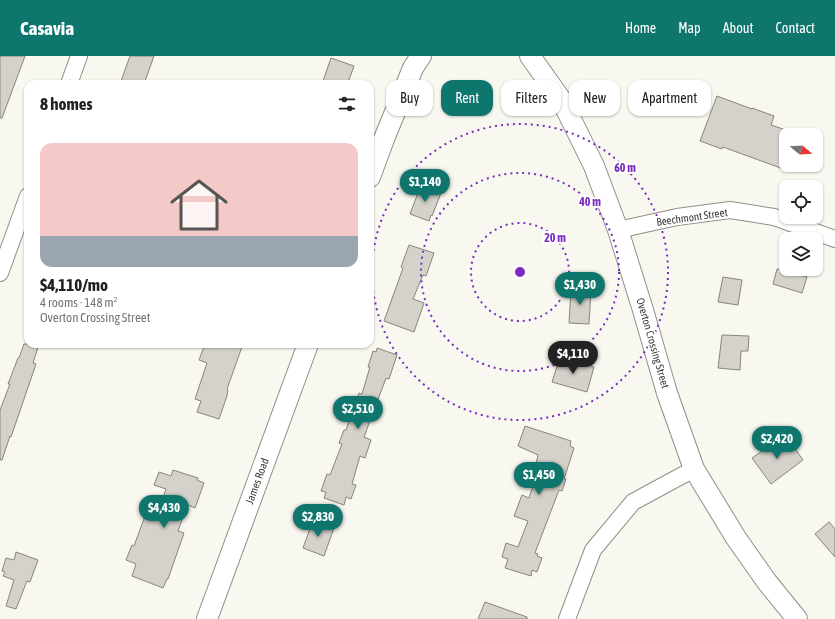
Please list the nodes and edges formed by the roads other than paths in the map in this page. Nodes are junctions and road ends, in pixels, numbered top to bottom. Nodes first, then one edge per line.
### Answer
1 (79, 56) edge
2 (421, 56) edge
3 (530, 56) edge
4 (70, 80) edge
5 (374, 166) edge
6 (24, 207) edge
7 (618, 230) junction
8 (835, 239) edge
9 (0, 273) edge
10 (307, 348) edge
11 (694, 469) junction
12 (207, 619) edge
13 (567, 619) edge
14 (798, 619) edge

1 - 4 street
2 - 5 main road
3 - 7 main road, Overton Crossing Street
6 - 9 street
7 - 8 street, Beechmont Street
7 - 11 main road, Overton Crossing Street
10 - 12 main road, James Road
11 - 13 street
11 - 14 main road, Overton Crossing Street

